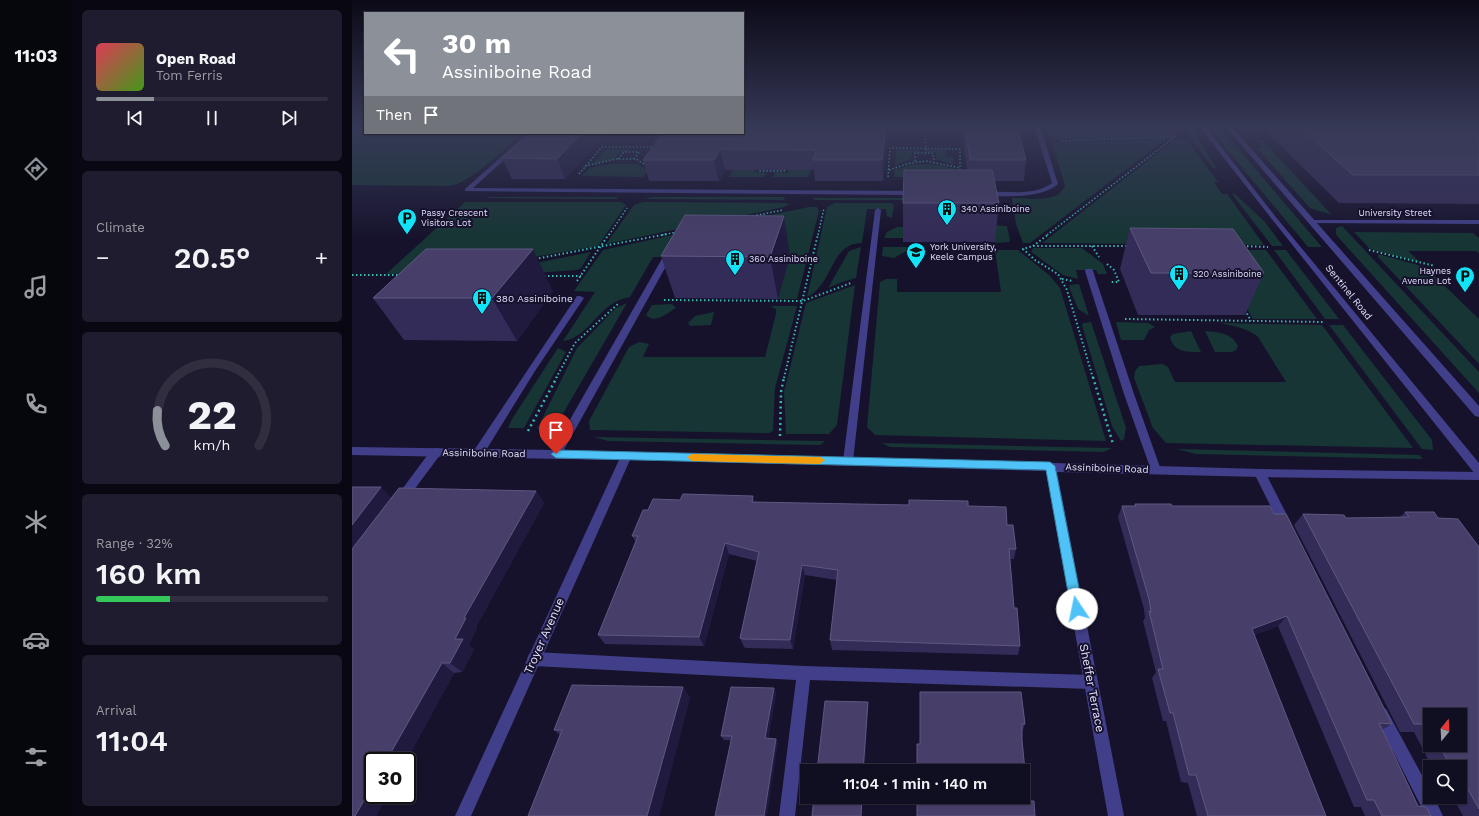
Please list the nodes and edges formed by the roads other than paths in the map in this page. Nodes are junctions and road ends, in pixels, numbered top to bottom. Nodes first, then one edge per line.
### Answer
1 (496, 164) edge
2 (1049, 164) edge
3 (1232, 164) edge
4 (1261, 164) edge
5 (924, 193) edge
6 (976, 193) edge
7 (878, 210) dead end
8 (1311, 221) junction
9 (1479, 222) edge
10 (666, 259) dead end
11 (1089, 271) dead end
12 (580, 298) road end
13 (1479, 413) edge
14 (352, 451) edge
15 (436, 452) junction
16 (479, 452) junction
17 (556, 454) junction
18 (626, 456) junction
19 (848, 461) junction
20 (1050, 466) junction
21 (1156, 470) junction
22 (1479, 471) edge
23 (1260, 473) junction
24 (1479, 476) edge
25 (393, 510) edge
26 (1291, 535) edge
27 (534, 659) junction
28 (804, 673) junction
29 (1091, 682) junction
30 (1377, 705) edge
31 (463, 816) edge
32 (787, 816) edge
33 (1116, 816) edge
34 (1435, 816) edge

1 - 5 street
2 - 6 street
3 - 22 street, Sentinel Road
4 - 8 street, Sentinel Road
7 - 19 street
8 - 9 street, University Street
8 - 13 street, Sentinel Road
10 - 17 street
11 - 21 street
12 - 16 street
14 - 15 street, Assiniboine Road
15 - 16 street, Assiniboine Road
15 - 25 street
16 - 17 street, Assiniboine Road
17 - 18 street, Assiniboine Road
18 - 19 street, Assiniboine Road
18 - 27 street, Troyer Avenue
19 - 20 street, Assiniboine Road
20 - 21 street, Assiniboine Road
20 - 29 street, Sheffer Terrace
21 - 23 street, Assiniboine Road
23 - 24 street, Assiniboine Road
23 - 26 street
27 - 28 street
27 - 31 street, Troyer Avenue
28 - 29 street
28 - 32 street
29 - 33 street, Sheffer Terrace
30 - 34 street

